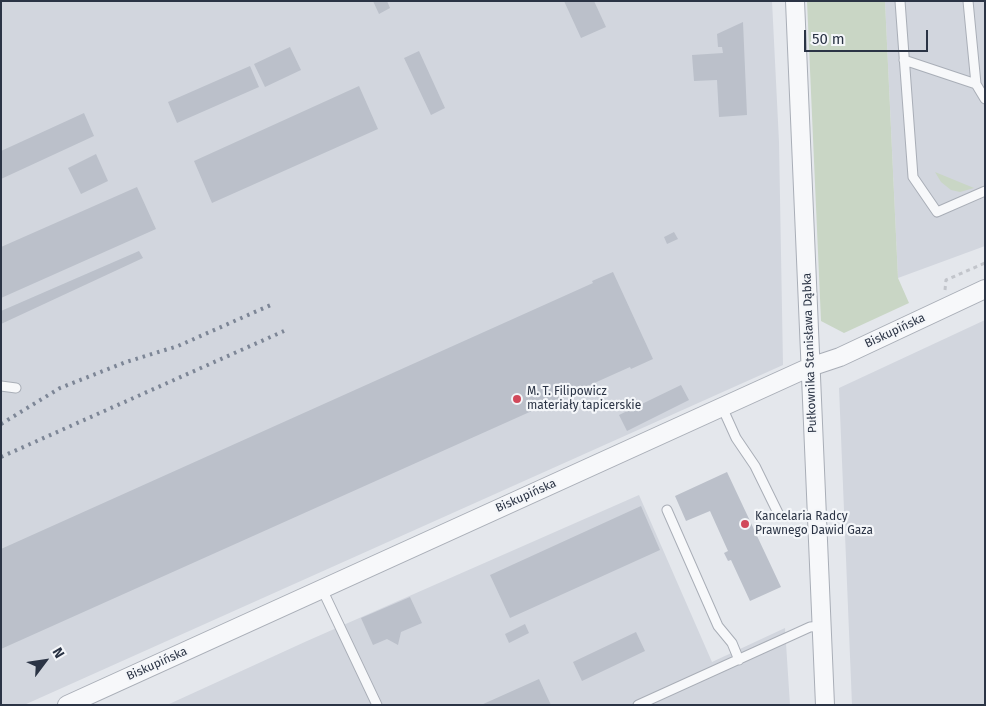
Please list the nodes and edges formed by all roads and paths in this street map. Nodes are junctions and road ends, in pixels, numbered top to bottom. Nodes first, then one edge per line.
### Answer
1 (795, 1) edge
2 (900, 1) edge
3 (968, 1) edge
4 (904, 60) junction
5 (976, 84) junction
6 (985, 99) edge
7 (985, 191) edge
8 (985, 263) edge
9 (985, 289) edge
10 (942, 309) junction
11 (810, 367) junction
12 (1, 386) edge
13 (16, 388) dead end
14 (722, 407) junction
15 (667, 510) dead end
16 (779, 515) dead end
17 (322, 589) junction
18 (822, 626) junction
19 (739, 660) junction
20 (67, 705) edge
21 (377, 705) edge
22 (638, 705) edge
23 (825, 705) edge

1 - 11 street, Pułkownika Stanisława Dąbka
2 - 4 lane
3 - 5 lane
4 - 5 lane
4 - 7 lane
5 - 6 lane
8 - 10 path
9 - 10 street, Biskupińska
10 - 11 street, Biskupińska
11 - 14 street, Biskupińska
11 - 18 street, Pułkownika Stanisława Dąbka
12 - 13 lane
14 - 16 lane
14 - 17 street, Biskupińska
15 - 19 lane
17 - 20 street, Biskupińska
17 - 21 lane
18 - 19 lane
18 - 23 street, Pułkownika Stanisława Dąbka
19 - 22 lane

